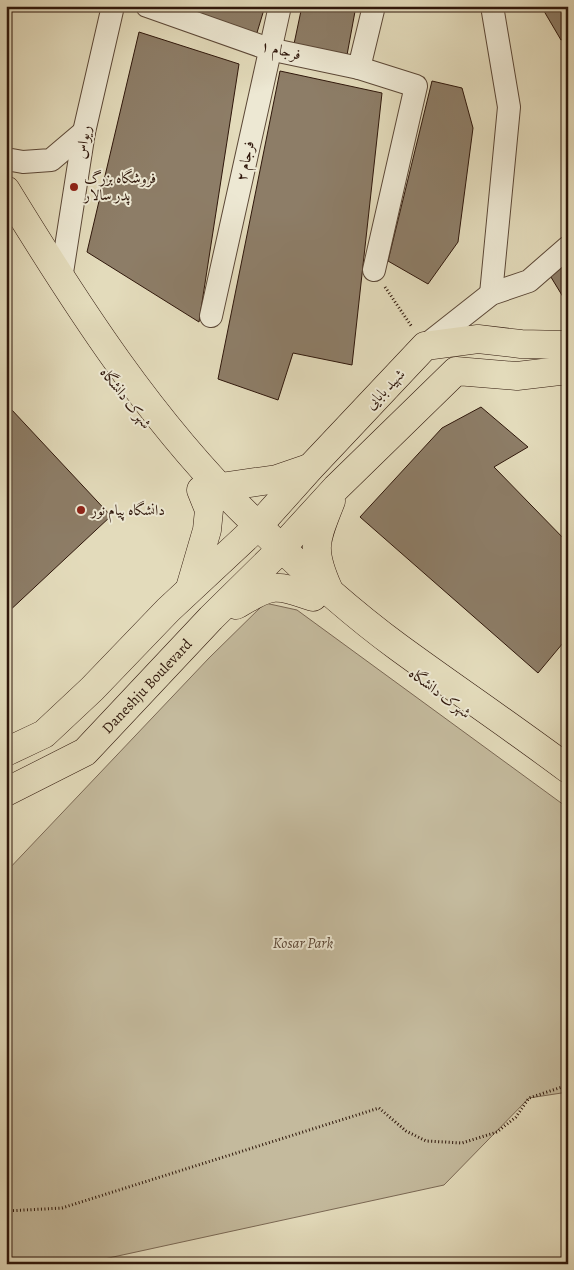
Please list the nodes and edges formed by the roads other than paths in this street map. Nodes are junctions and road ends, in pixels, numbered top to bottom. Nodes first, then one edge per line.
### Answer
1 (113, 6) edge
2 (148, 6) edge
3 (280, 6) edge
4 (374, 6) edge
5 (492, 6) edge
6 (269, 49) junction
7 (359, 68) junction
8 (84, 132) junction
9 (6, 159) edge
10 (6, 190) edge
11 (6, 217) edge
12 (568, 247) edge
13 (374, 270) road end
14 (61, 279) junction
15 (491, 294) junction
16 (211, 316) dead end
17 (568, 345) edge
18 (425, 346) junction
19 (568, 370) edge
20 (310, 468) junction
21 (211, 488) junction
22 (336, 488) junction
23 (253, 531) junction
24 (277, 553) junction
25 (190, 590) junction
26 (321, 594) junction
27 (211, 618) junction
28 (44, 734) junction
29 (6, 752) edge
30 (60, 765) junction
31 (568, 769) edge
32 (568, 787) edge
33 (6, 792) edge

1 - 8 street, ریواس
2 - 6 street, فرجام ۱
3 - 6 street, فرجام ۲
4 - 7 street
5 - 15 street
6 - 7 street, فرجام ۱
6 - 16 street, فرجام ۲
7 - 13 street, فرجام ۱
8 - 9 street
8 - 14 street, ریواس
10 - 14 main road
11 - 21 main road, شهرک دانشگاه
12 - 15 street
14 - 21 main road
15 - 18 street
17 - 18 main road
18 - 20 main road, شهید بابایی
19 - 22 main road
20 - 21 main road
20 - 23 main road, شهید بابایی
21 - 23 main road
21 - 25 main road
22 - 24 main road
22 - 26 main road
23 - 24 main road
23 - 25 main road
24 - 26 main road
24 - 27 main road, Daneshju Boulevard
25 - 28 main road
26 - 27 main road
26 - 31 main road
26 - 32 main road, شهرک دانشگاه
27 - 30 main road, Daneshju Boulevard
28 - 29 main road
28 - 30 main road
30 - 33 main road, Daneshju Boulevard

